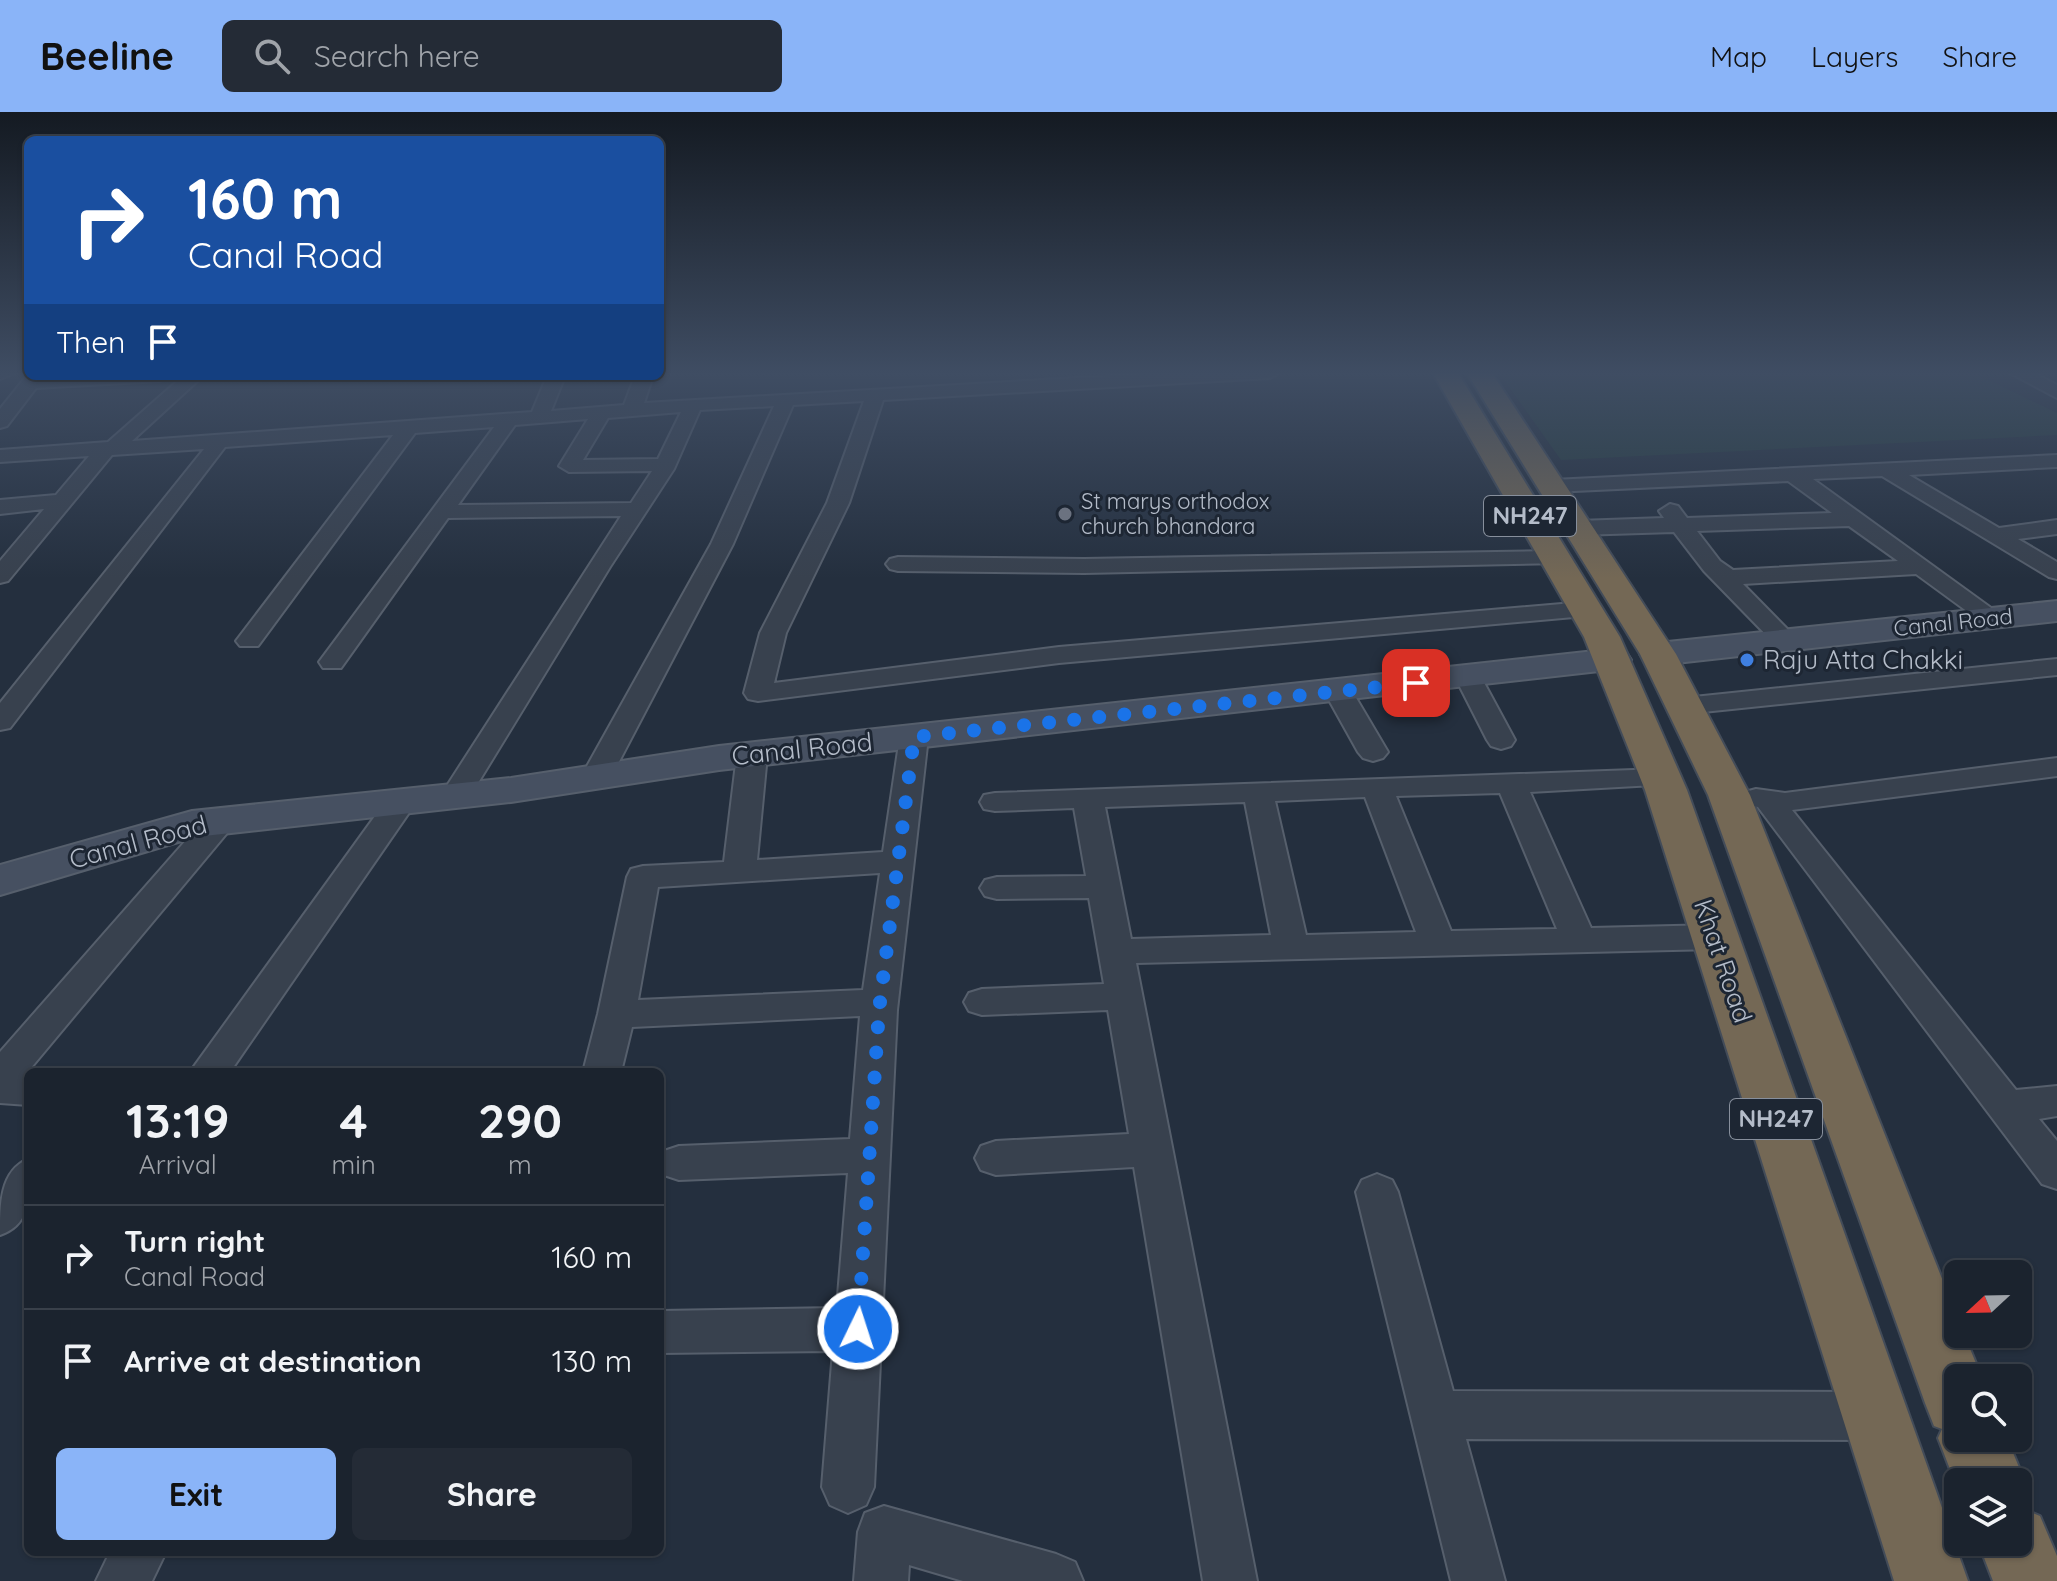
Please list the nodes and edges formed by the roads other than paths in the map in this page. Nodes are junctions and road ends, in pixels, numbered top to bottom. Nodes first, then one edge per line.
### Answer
1 (220, 441) edge
2 (118, 442) edge
3 (211, 442) edge
4 (399, 442) edge
5 (493, 442) edge
6 (584, 442) edge
7 (677, 442) edge
8 (771, 442) edge
9 (859, 442) edge
10 (1486, 442) edge
11 (1524, 442) edge
12 (110, 448) junction
13 (0, 456) edge
14 (2057, 461) edge
15 (666, 465) junction
16 (1887, 470) junction
17 (1792, 474) junction
18 (1650, 482) junction
19 (1553, 486) junction
20 (63, 501) junction
21 (0, 507) edge
22 (637, 509) junction
23 (442, 512) junction
24 (1853, 519) junction
25 (1679, 524) junction
26 (2057, 527) edge
27 (1578, 528) junction
28 (1995, 535) junction
29 (10, 553) edge
30 (1555, 558) junction
31 (898, 564) dead end
32 (1918, 567) junction
33 (2057, 572) edge
34 (0, 576) edge
35 (1723, 578) junction
36 (1585, 609) junction
37 (2057, 611) edge
38 (1992, 618) junction
39 (1785, 640) junction
40 (249, 641) dead end
41 (1636, 657) junction
42 (332, 662) dead end
43 (2057, 667) edge
44 (1468, 677) junction
45 (1338, 691) junction
46 (1684, 707) junction
47 (0, 722) edge
48 (914, 737) junction
49 (1501, 740) dead end
50 (752, 755) junction
51 (2057, 767) edge
52 (1375, 770) junction
53 (596, 777) junction
54 (1661, 778) junction
55 (1511, 783) junction
56 (1258, 792) junction
57 (456, 795) junction
58 (1749, 797) junction
59 (1088, 798) junction
60 (402, 801) junction
61 (995, 802) dead end
62 (221, 820) junction
63 (898, 862) junction
64 (739, 872) junction
65 (0, 880) edge
66 (1105, 887) junction
67 (997, 888) dead end
68 (1715, 937) junction
69 (1579, 940) junction
70 (1438, 943) junction
71 (1291, 947) junction
72 (1116, 951) junction
73 (1124, 996) junction
74 (880, 1002) junction
75 (982, 1002) dead end
76 (617, 1014) junction
77 (212, 1068) edge
78 (603, 1068) edge
79 (0, 1078) edge
80 (0, 1088) edge
81 (24, 1090) edge
82 (2057, 1101) edge
83 (2008, 1107) junction
84 (1151, 1149) junction
85 (869, 1155) junction
86 (996, 1158) dead end
87 (679, 1163) dead end
88 (2057, 1172) edge
89 (24, 1182) edge
90 (1377, 1192) dead end
91 (0, 1217) edge
92 (858, 1329) junction
93 (664, 1332) edge
94 (1945, 1364) edge
95 (1435, 1415) junction
96 (1876, 1416) junction
97 (848, 1487) dead end
98 (137, 1556) edge
99 (2020, 1556) edge
100 (123, 1581) edge
101 (881, 1581) edge
102 (1056, 1581) edge
103 (1230, 1581) edge
104 (1478, 1581) edge
105 (1931, 1581) edge
106 (2030, 1581) edge

1 - 47 street
2 - 12 street
3 - 12 street
4 - 40 street
5 - 23 street
6 - 15 street
7 - 15 street
8 - 53 street
9 - 36 street
10 - 30 highway, Khat Road / NH247
11 - 19 highway, Khat Road / NH247
12 - 13 street
12 - 20 street
14 - 16 street
15 - 22 street
16 - 17 street
16 - 28 street
17 - 18 street
17 - 24 street
18 - 19 street
18 - 25 street
19 - 27 highway, Khat Road / NH247
20 - 21 street
20 - 29 street
22 - 23 street
22 - 57 street
23 - 42 street
24 - 25 street
24 - 32 street
25 - 27 street
25 - 35 street
26 - 28 street
27 - 41 highway, Khat Road / NH247
28 - 33 street
29 - 34 street
30 - 31 street
30 - 36 highway, Khat Road / NH247
32 - 35 street
32 - 38 street
35 - 39 street
36 - 41 highway, Khat Road / NH247
37 - 38 street, Canal Road
38 - 39 street, Canal Road
39 - 41 street, Canal Road
41 - 44 street, Canal Road
41 - 46 highway, Khat Road / NH247
41 - 54 highway, Khat Road / NH247
43 - 46 street
44 - 45 street, Canal Road
44 - 49 street
45 - 48 street, Canal Road
45 - 52 street
46 - 58 highway, Khat Road / NH247
48 - 50 street, Canal Road
48 - 63 street
50 - 53 street, Canal Road
50 - 64 street
51 - 58 street
52 - 55 street
52 - 56 street
52 - 70 street
53 - 57 street, Canal Road
54 - 55 street
54 - 68 highway, Khat Road / NH247
55 - 69 street
56 - 59 street
56 - 71 street
57 - 60 street, Canal Road
58 - 83 street
58 - 94 highway, Khat Road / NH247
59 - 61 street
59 - 66 street
60 - 62 street, Canal Road
60 - 77 street
62 - 65 street, Canal Road
62 - 79 street
63 - 64 street
63 - 74 street
64 - 76 street
66 - 67 street
66 - 72 street
68 - 69 street
68 - 96 highway, Khat Road / NH247
69 - 70 street
70 - 71 street
71 - 72 street
72 - 73 street
73 - 75 street
73 - 84 street
74 - 76 street
74 - 85 street
76 - 78 street
80 - 81 street
82 - 83 street
83 - 88 street
84 - 86 street
84 - 103 street
85 - 87 street
85 - 92 street
89 - 91 street
90 - 95 street
92 - 93 street
92 - 97 street
95 - 96 street
95 - 104 street
96 - 105 highway, Khat Road / NH247
98 - 100 street
99 - 106 highway
101 - 102 street

